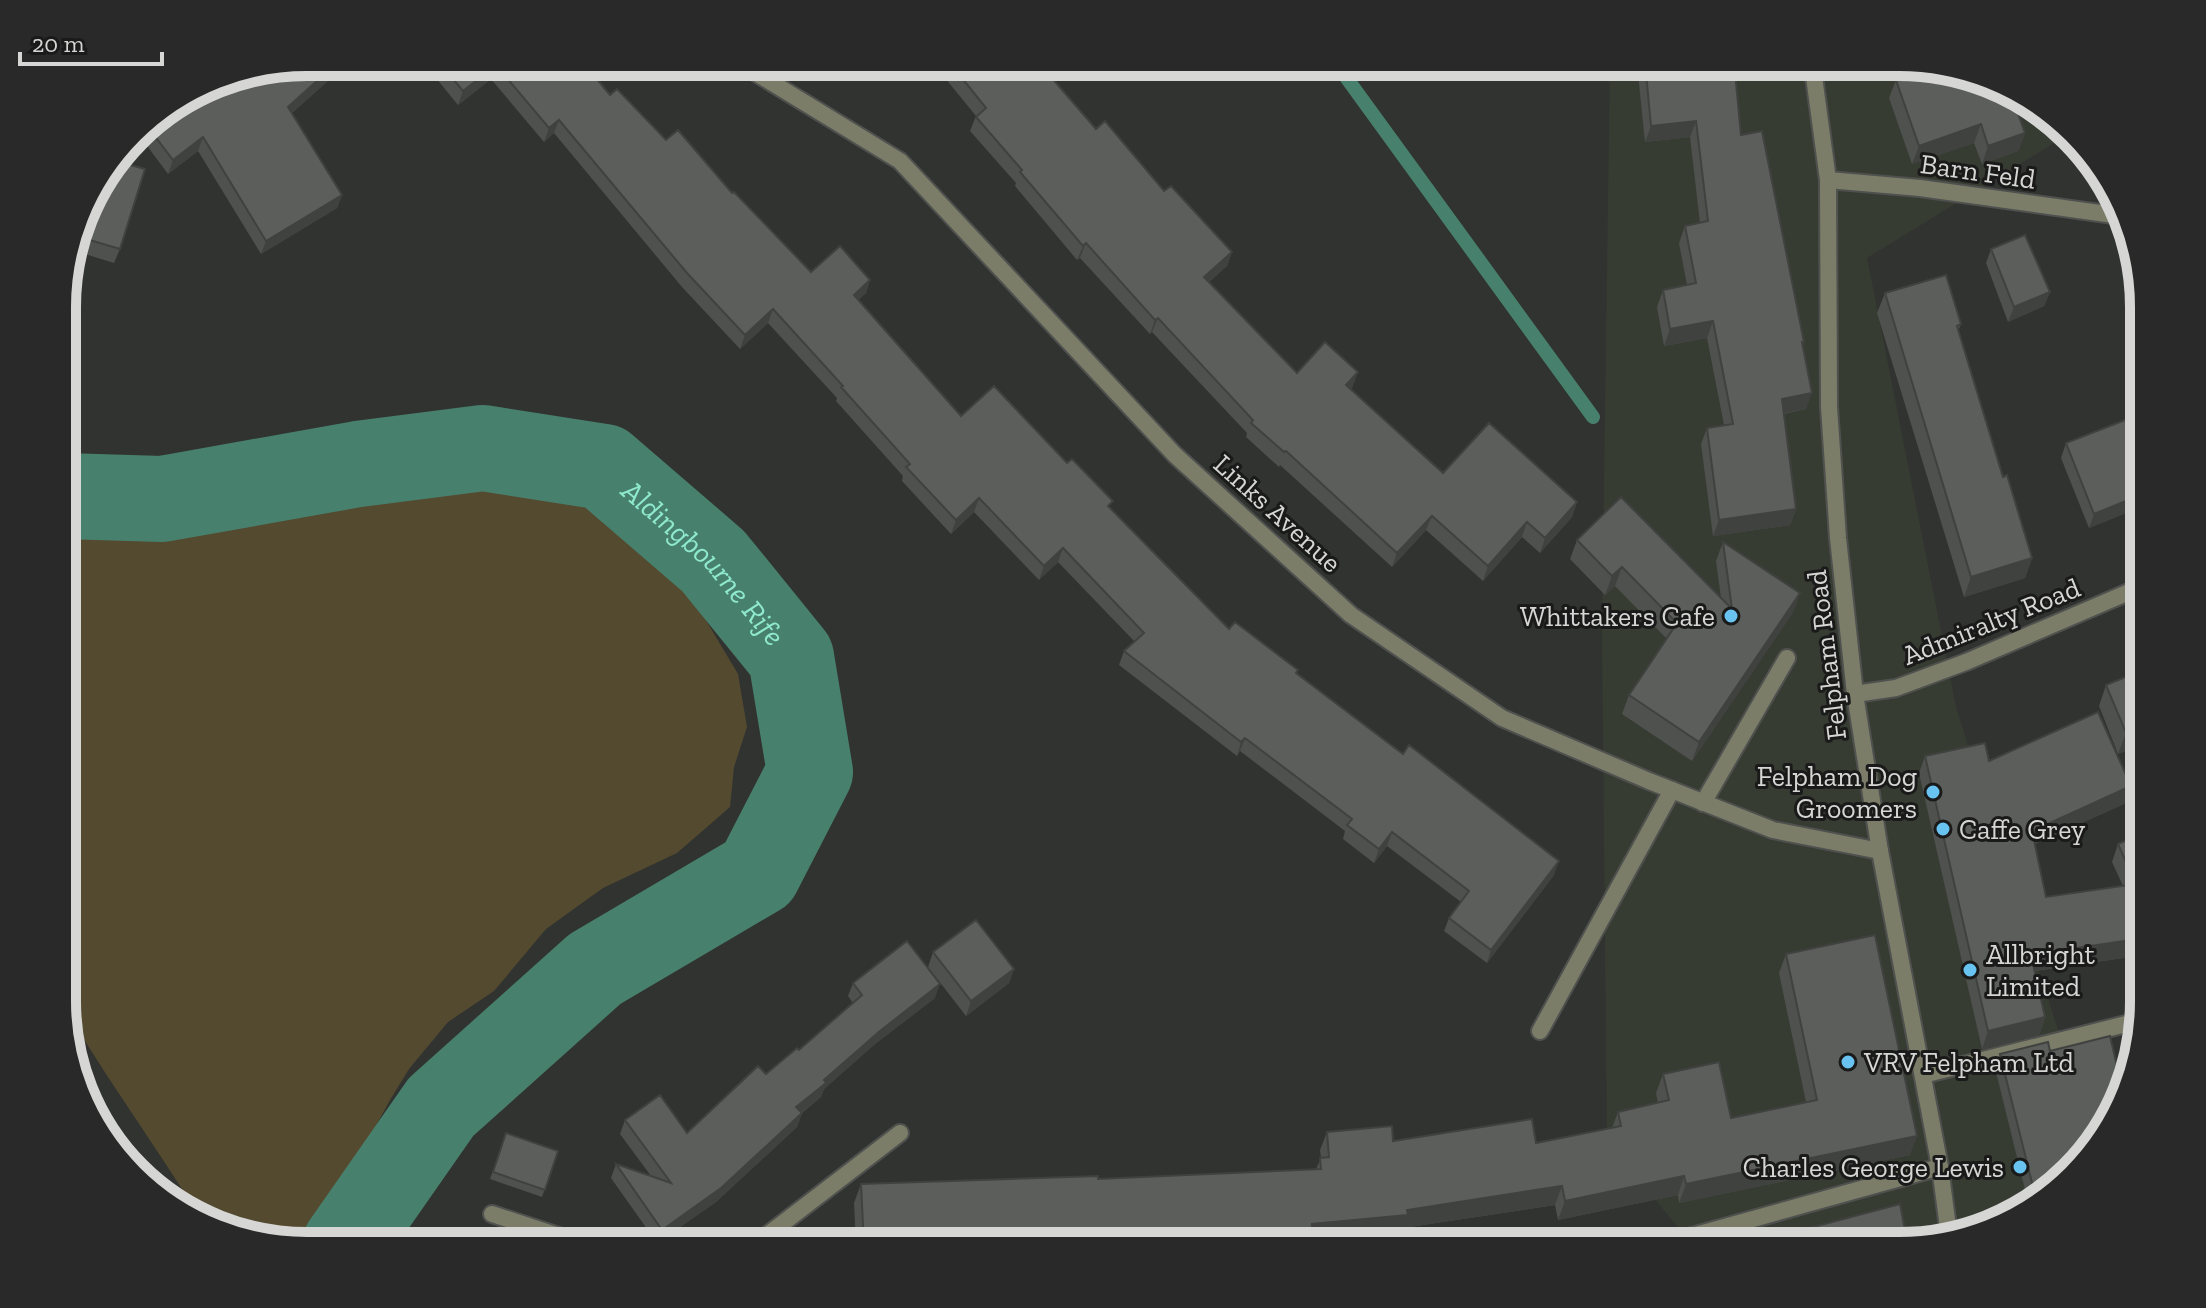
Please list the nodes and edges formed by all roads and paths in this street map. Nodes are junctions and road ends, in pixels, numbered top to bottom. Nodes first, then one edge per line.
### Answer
1 (761, 76) edge
2 (1814, 76) edge
3 (1828, 180) junction
4 (2110, 214) edge
5 (2130, 592) edge
6 (1787, 658) dead end
7 (1855, 694) junction
8 (1672, 790) junction
9 (1703, 803) junction
10 (1880, 851) junction
11 (2129, 1023) edge
12 (1540, 1031) dead end
13 (1923, 1075) junction
14 (900, 1133) dead end
15 (1940, 1167) junction
16 (492, 1214) dead end
17 (1948, 1227) edge
18 (547, 1232) edge
19 (771, 1232) edge
20 (1706, 1232) edge

1 - 8 street, Links Avenue
2 - 3 street, Felpham Road
3 - 4 street, Barn Feld
3 - 7 street, Felpham Road
5 - 7 street, Admiralty Road
6 - 9 street
7 - 10 street, Felpham Road
8 - 9 street, Links Avenue
8 - 12 street
9 - 10 street, Links Avenue
10 - 13 street, Felpham Road
11 - 13 street
13 - 15 street, Felpham Road
14 - 19 street
15 - 17 street, Felpham Road
15 - 20 street
16 - 18 street

